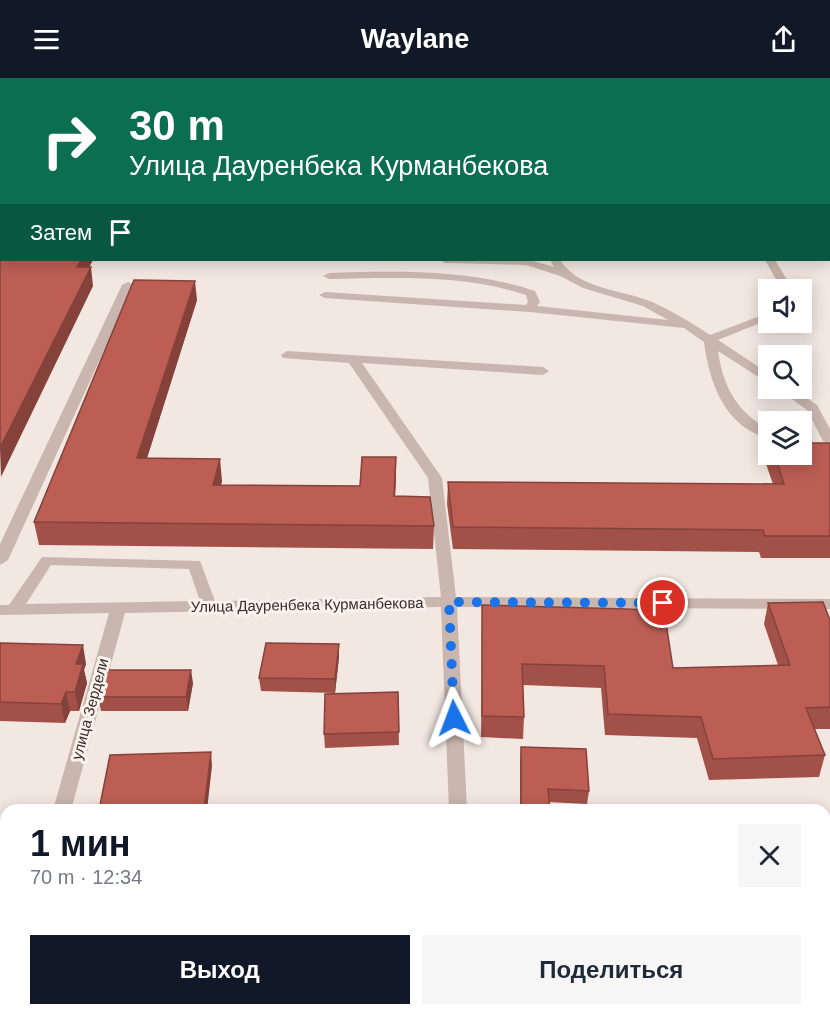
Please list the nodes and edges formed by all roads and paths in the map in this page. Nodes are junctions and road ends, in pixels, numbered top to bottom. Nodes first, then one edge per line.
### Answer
1 (499, 261) edge
2 (556, 261) edge
3 (771, 261) edge
4 (564, 274) junction
5 (329, 276) dead end
6 (781, 279) edge
7 (128, 285) dead end
8 (326, 295) dead end
9 (530, 309) junction
10 (758, 320) edge
11 (687, 325) junction
12 (710, 339) junction
13 (287, 355) dead end
14 (353, 360) junction
15 (543, 370) dead end
16 (758, 372) edge
17 (799, 399) edge
18 (758, 429) edge
19 (830, 441) edge
20 (0, 560) edge
21 (449, 602) junction
22 (830, 604) edge
23 (209, 606) junction
24 (118, 608) junction
25 (7, 610) edge
26 (64, 804) edge
27 (458, 804) edge

1 - 4 street
2 - 4 street
3 - 6 street
4 - 11 street
5 - 9 street
7 - 20 street
8 - 9 street
9 - 11 street
10 - 12 street
11 - 12 street
12 - 16 street
12 - 18 street
13 - 14 street
14 - 15 street
14 - 21 street
17 - 19 street
21 - 22 street, Улица Дауренбека Курманбекова
21 - 23 street, Улица Дауренбека Курманбекова
21 - 27 street
23 - 24 street, Улица Дауренбека Курманбекова
23 - 25 street
24 - 25 street, Улица Дауренбека Курманбекова
24 - 26 street, улица Зердели

